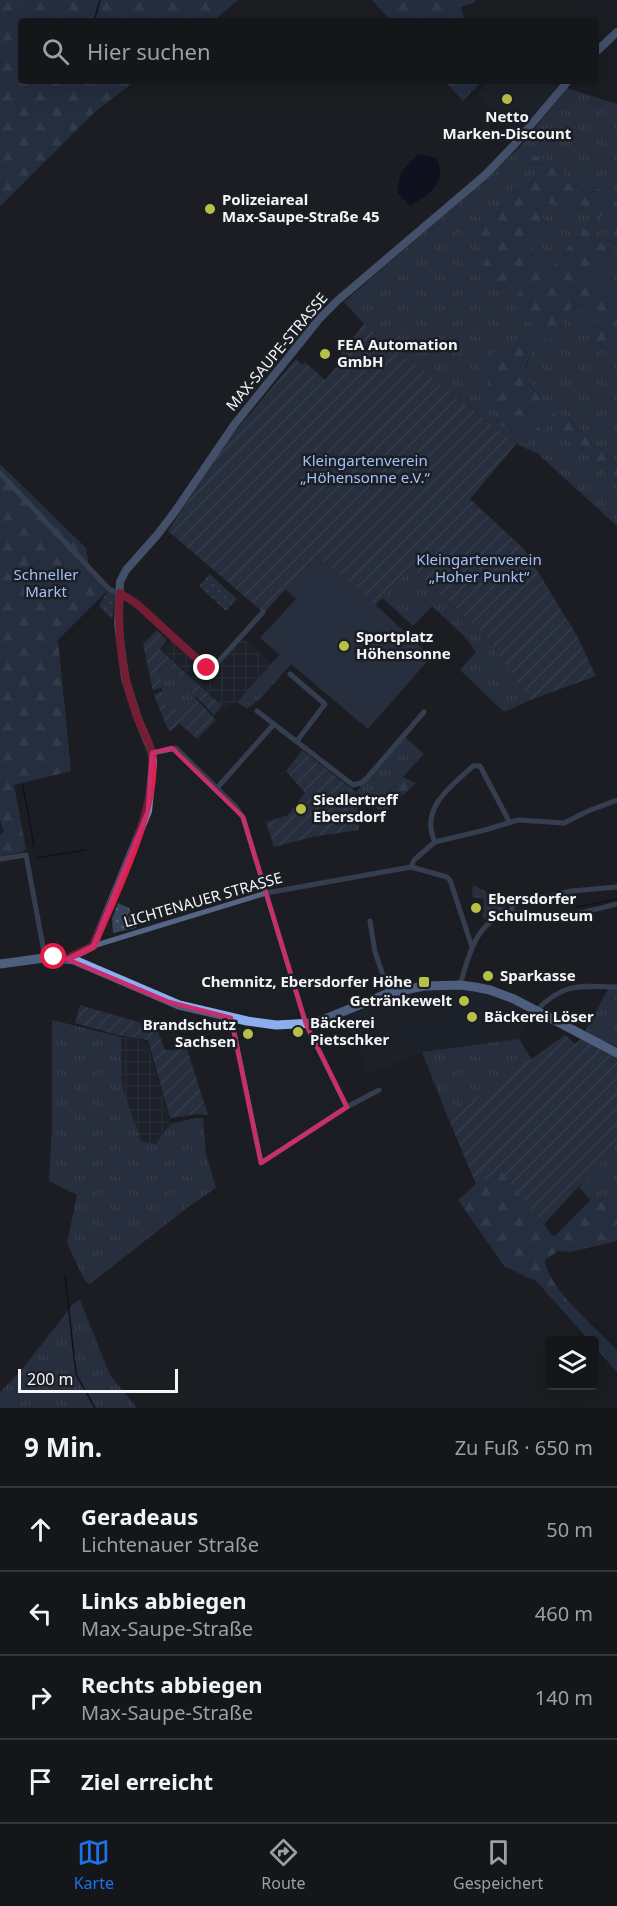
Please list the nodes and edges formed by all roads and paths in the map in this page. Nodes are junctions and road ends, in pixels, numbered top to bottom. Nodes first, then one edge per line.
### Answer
1 (617, 32) edge
2 (599, 49) edge
3 (565, 84) edge
4 (0, 473) edge
5 (120, 593) junction
6 (263, 612) dead end
7 (290, 674) dead end
8 (257, 711) dead end
9 (424, 712) dead end
10 (274, 724) junction
11 (297, 741) junction
12 (152, 753) junction
13 (217, 788) junction
14 (617, 800) edge
15 (509, 821) junction
16 (435, 842) junction
17 (0, 860) edge
18 (411, 867) junction
19 (617, 887) edge
20 (266, 893) junction
21 (617, 904) edge
22 (512, 912) junction
23 (370, 921) dead end
24 (93, 946) junction
25 (472, 947) junction
26 (45, 957) junction
27 (68, 958) junction
28 (0, 964) edge
29 (460, 985) junction
30 (617, 987) edge
31 (389, 993) junction
32 (536, 1011) junction
33 (231, 1018) junction
34 (306, 1024) junction
35 (617, 1053) edge
36 (379, 1090) dead end
37 (347, 1107) junction

1 - 2 street
3 - 5 street, MAX-SAUPE-STRASSE
4 - 5 street
5 - 6 street
5 - 12 street, MAX-SAUPE-STRASSE
7 - 11 street
8 - 10 street
9 - 11 street
10 - 11 street
10 - 13 street
12 - 13 street
12 - 24 street, MAX-SAUPE-STRASSE
13 - 20 street
14 - 15 street
15 - 16 street
15 - 16 street
16 - 18 street
17 - 26 street
18 - 20 street, LICHTENAUER STRASSE
18 - 25 street
19 - 22 street
20 - 24 street, LICHTENAUER STRASSE
20 - 34 street
21 - 22 street
22 - 25 street
23 - 31 street
24 - 27 street, LICHTENAUER STRASSE
25 - 29 street
26 - 27 main road
26 - 28 main road
27 - 33 main road
29 - 31 main road
29 - 32 main road
30 - 32 street
31 - 34 main road
32 - 35 main road
33 - 34 main road
33 - 37 street
34 - 37 street
36 - 37 street

